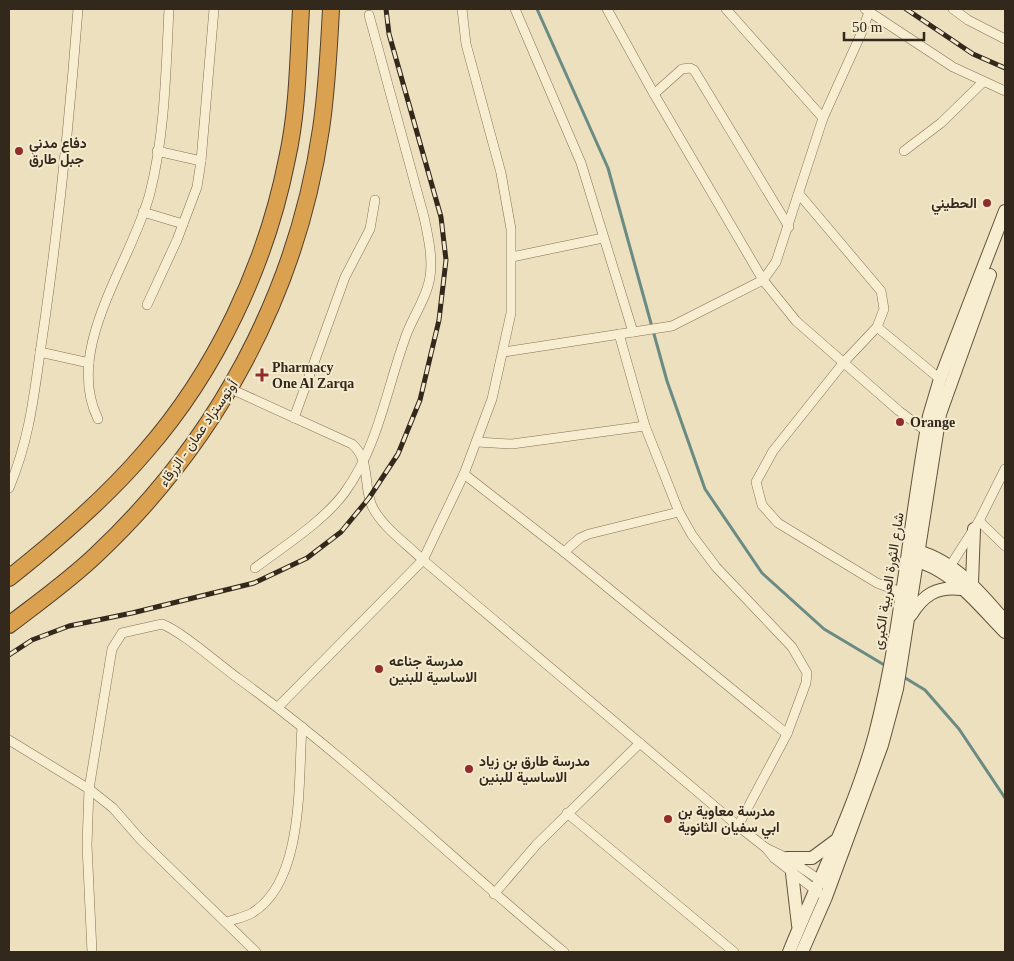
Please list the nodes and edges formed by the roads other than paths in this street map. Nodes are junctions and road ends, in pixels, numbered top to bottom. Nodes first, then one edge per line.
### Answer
1 (78, 9) edge
2 (169, 9) edge
3 (214, 9) edge
4 (301, 9) edge
5 (331, 9) edge
6 (462, 9) edge
7 (515, 9) edge
8 (606, 9) edge
9 (726, 9) edge
10 (953, 9) edge
11 (867, 10) edge
12 (369, 15) dead end
13 (1005, 38) edge
14 (983, 82) junction
15 (1005, 91) edge
16 (654, 94) junction
17 (823, 118) junction
18 (157, 151) junction
19 (904, 151) dead end
20 (202, 161) junction
21 (799, 194) junction
22 (375, 200) dead end
23 (1005, 211) edge
24 (143, 212) junction
25 (183, 224) junction
26 (789, 227) junction
27 (1005, 233) edge
28 (603, 238) junction
29 (512, 256) junction
30 (763, 280) junction
31 (147, 305) dead end
32 (877, 327) junction
33 (633, 332) junction
34 (619, 334) junction
35 (40, 352) junction
36 (504, 352) junction
37 (844, 362) junction
38 (89, 364) junction
39 (940, 379) junction
40 (231, 389) junction
41 (294, 418) junction
42 (98, 419) dead end
43 (645, 426) junction
44 (926, 431) junction
45 (477, 442) junction
46 (363, 459) junction
47 (1005, 469) edge
48 (464, 474) junction
49 (9, 487) edge
50 (679, 512) junction
51 (976, 525) junction
52 (1005, 546) edge
53 (564, 552) junction
54 (912, 555) junction
55 (423, 560) junction
56 (255, 568) dead end
57 (948, 570) junction
58 (9, 578) edge
59 (966, 586) junction
60 (901, 592) junction
61 (908, 619) junction
62 (1005, 621) edge
63 (9, 625) edge
64 (1005, 632) edge
65 (895, 666) junction
66 (892, 687) junction
67 (278, 707) junction
68 (302, 727) junction
69 (787, 734) junction
70 (9, 740) edge
71 (640, 743) junction
72 (89, 789) junction
73 (567, 813) junction
74 (738, 826) junction
75 (837, 840) junction
76 (766, 848) junction
77 (787, 858) junction
78 (792, 873) junction
79 (822, 889) junction
80 (494, 894) junction
81 (227, 922) junction
82 (798, 930) junction
83 (92, 952) edge
84 (256, 952) edge
85 (564, 952) edge
86 (734, 952) edge
87 (789, 952) edge
88 (802, 952) edge

1 - 35 street
2 - 18 street
3 - 20 street
4 - 58 highway
5 - 40 highway, أوتوستراد عمان - الزرقاء
6 - 29 street
7 - 28 street
8 - 16 street
9 - 17 street
10 - 13 street
11 - 14 street
11 - 17 street
12 - 46 street
14 - 15 street
14 - 19 street
16 - 26 street
16 - 30 street
17 - 21 street
18 - 20 street
18 - 24 street
20 - 25 street
21 - 26 street
21 - 32 street
22 - 41 street
23 - 39 main road, شارع الثورة العربية الكبرى
24 - 25 street
24 - 38 street
25 - 31 street
26 - 30 street
27 - 54 main road, شارع الثورة العربية الكبرى
28 - 29 street
28 - 33 street
29 - 36 street
30 - 33 street
30 - 37 street
32 - 37 street
32 - 39 street
33 - 34 street
34 - 36 street
34 - 43 street
35 - 38 street
35 - 49 street
36 - 45 street
37 - 44 street
37 - 60 street
38 - 42 street
39 - 44 main road, شارع الثورة العربية الكبرى
40 - 41 street
40 - 63 highway, أوتوستراد عمان - الزرقاء
41 - 46 street
43 - 45 street
43 - 50 street
44 - 54 main road, شارع الثورة العربية الكبرى
45 - 48 street
46 - 55 street
46 - 56 street
47 - 51 street
48 - 53 street
48 - 55 street
50 - 53 street
50 - 69 street
51 - 52 street
51 - 57 street
51 - 59 main road
53 - 69 street
54 - 57 main road
54 - 60 main road, شارع الثورة العربية الكبرى
54 - 61 main road, شارع الثورة العربية الكبرى
55 - 67 street
55 - 71 street
57 - 59 main road
59 - 61 main road
59 - 62 main road
59 - 64 main road
60 - 65 main road, شارع الثورة العربية الكبرى
61 - 65 main road, شارع الثورة العربية الكبرى
65 - 66 main road, شارع الثورة العربية الكبرى
66 - 75 main road, شارع الثورة العربية الكبرى
66 - 79 main road, شارع الثورة العربية الكبرى
67 - 68 street
67 - 72 street
68 - 80 street
68 - 81 street
69 - 74 street
70 - 72 street
71 - 73 street
71 - 74 street
72 - 81 street
72 - 83 street
73 - 80 street
73 - 86 street
74 - 76 street
75 - 77 main road
75 - 79 main road, شارع الثورة العربية الكبرى
76 - 77 street
76 - 78 street
77 - 79 street
78 - 79 street
78 - 82 main road
79 - 82 main road, شارع الثورة العربية الكبرى
79 - 88 main road, شارع الثورة العربية الكبرى
80 - 85 street
81 - 84 street
82 - 87 main road, شارع الثورة العربية الكبرى

